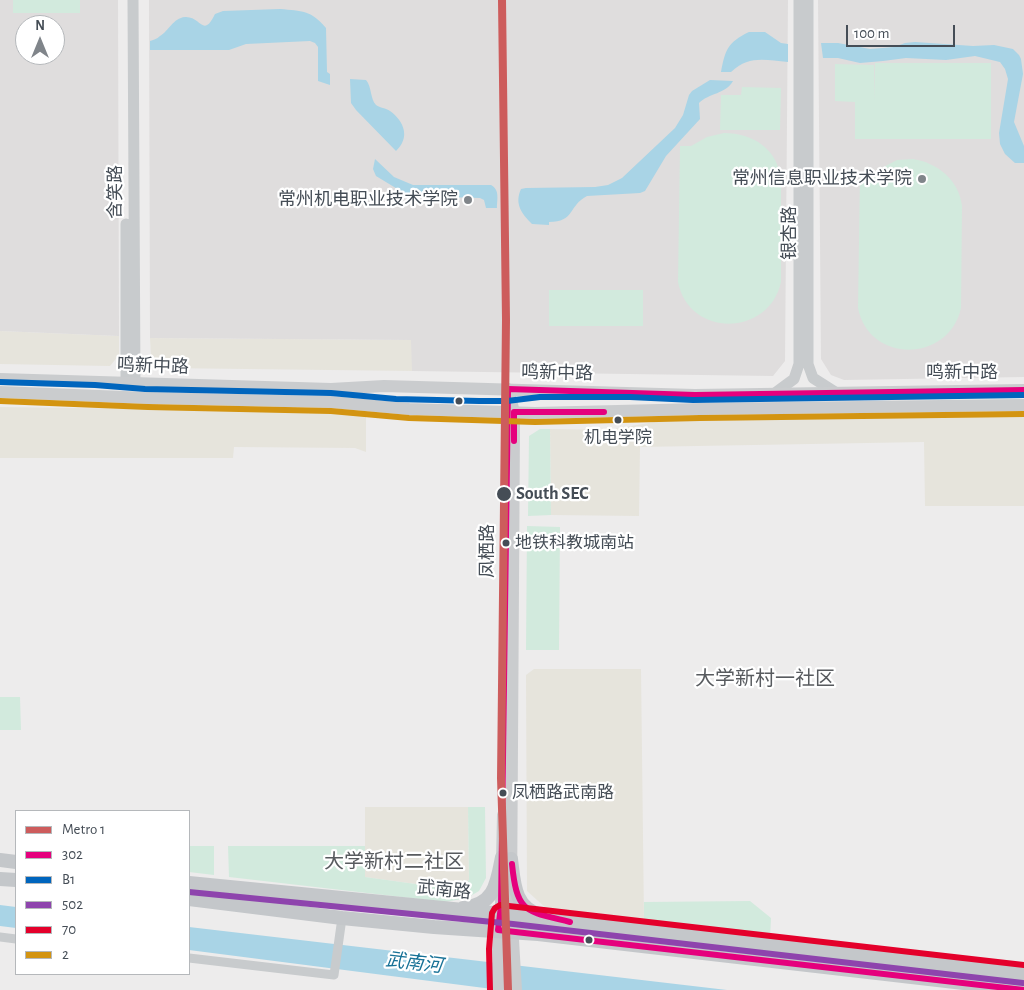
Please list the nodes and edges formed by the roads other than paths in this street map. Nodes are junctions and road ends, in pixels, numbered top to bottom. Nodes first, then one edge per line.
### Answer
1 (127, 0) edge
2 (133, 0) edge
3 (799, 0) edge
4 (808, 0) edge
5 (0, 378) edge
6 (131, 383) junction
7 (508, 389) junction
8 (1024, 390) edge
9 (0, 392) edge
10 (835, 392) junction
11 (775, 393) junction
12 (1024, 405) edge
13 (510, 412) junction
14 (506, 858) junction
15 (0, 860) edge
16 (15, 862) edge
17 (0, 878) edge
18 (15, 880) edge
19 (190, 883) edge
20 (190, 899) edge
21 (445, 909) junction
22 (506, 915) junction
23 (342, 918) junction
24 (566, 922) junction
25 (498, 930) junction
26 (513, 932) junction
27 (0, 937) edge
28 (15, 939) edge
29 (190, 958) edge
30 (1024, 974) edge
31 (499, 990) edge
32 (516, 990) edge
33 (1024, 990) edge

1 - 6 street, 含笑路
2 - 6 street, 含笑路
3 - 11 street, 银杏路
4 - 10 street, 银杏路
5 - 6 main road, 鸣新中路
6 - 7 main road, 鸣新中路
7 - 11 main road, 鸣新中路
7 - 13 main road, 凤栖路
8 - 10 main road, 鸣新中路
9 - 13 main road, 鸣新中路
10 - 11 main road, 鸣新中路
12 - 13 main road, 鸣新中路
13 - 14 main road, 凤栖路
14 - 21 main road
14 - 22 main road, 凤栖路
14 - 24 main road
15 - 16 main road
17 - 18 main road
19 - 21 main road, 武南路
20 - 23 main road, 武南路
21 - 22 main road, 武南路
22 - 24 main road, 武南路
22 - 25 main road, 凤栖路
22 - 26 main road, 凤栖路
23 - 25 main road, 武南路
23 - 29 street
24 - 30 main road, 武南路
25 - 26 main road, 武南路
25 - 31 main road, 凤栖路
26 - 32 main road, 凤栖路
26 - 33 main road, 武南路
27 - 28 street

